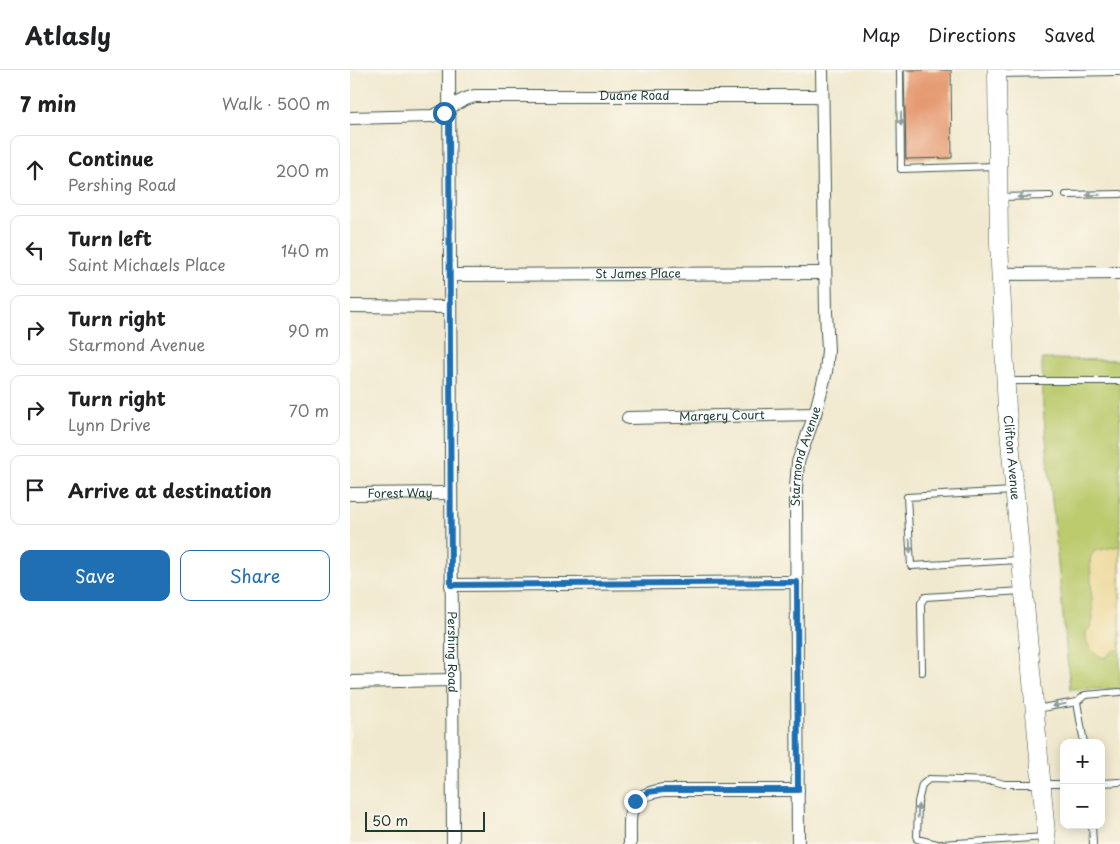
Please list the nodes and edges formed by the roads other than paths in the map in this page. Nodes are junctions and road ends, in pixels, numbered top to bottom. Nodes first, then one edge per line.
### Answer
1 (449, 70) edge
2 (822, 70) edge
3 (900, 70) edge
4 (997, 72) edge
5 (1120, 72) edge
6 (822, 96) junction
7 (449, 109) junction
8 (350, 118) edge
9 (998, 166) junction
10 (1120, 194) edge
11 (1066, 195) dead end
12 (1050, 196) dead end
13 (999, 197) junction
14 (825, 273) junction
15 (1120, 273) edge
16 (1001, 274) junction
17 (450, 275) junction
18 (350, 306) edge
19 (450, 307) junction
20 (1005, 380) junction
21 (1120, 381) edge
22 (814, 414) junction
23 (628, 418) dead end
24 (1014, 491) junction
25 (350, 494) edge
26 (451, 494) junction
27 (1020, 560) junction
28 (797, 582) junction
29 (451, 585) junction
30 (1023, 591) junction
31 (922, 672) dead end
32 (451, 680) junction
33 (350, 682) edge
34 (1120, 692) edge
35 (1077, 702) junction
36 (1034, 709) junction
37 (1083, 739) edge
38 (1120, 782) edge
39 (1105, 783) edge
40 (1042, 784) junction
41 (1060, 784) edge
42 (798, 790) junction
43 (1092, 829) edge
44 (1047, 840) edge
45 (917, 842) edge
46 (453, 844) edge
47 (630, 844) edge
48 (798, 844) edge
49 (937, 844) edge
50 (942, 844) edge
51 (1093, 844) edge

1 - 7 street, Pershing Road
2 - 6 street, Starmond Avenue
3 -> 9 lane
4 - 5 lane
4 - 9 main road, Clifton Avenue
6 - 7 street, Duane Road
6 - 14 street, Starmond Avenue
7 - 8 street, Duane Road
7 - 17 street, Pershing Road
9 - 13 main road, Clifton Avenue
10 -> 11 lane
12 -> 13 lane
13 - 16 main road, Clifton Avenue
14 - 17 street, St James Place
14 - 22 street, Starmond Avenue
15 - 16 street
16 - 20 main road, Clifton Avenue
17 - 19 street, Pershing Road
18 - 19 street
19 - 26 street, Pershing Road
20 - 21 lane
20 - 24 main road, Clifton Avenue
22 - 23 street, Margery Court
22 - 28 street, Starmond Avenue
24 - 27 main road, Clifton Avenue
24 -> 27 lane
25 - 26 street, Forest Way
26 - 29 street, Pershing Road
27 - 30 main road, Clifton Avenue
28 - 29 street
28 - 42 street, Starmond Avenue
29 - 32 street, Pershing Road
30 - 31 lane
30 - 36 main road, Clifton Avenue
32 - 33 street
32 - 46 street, Pershing Road
34 - 35 lane
35 -> 36 lane
35 - 37 lane
36 - 40 main road, Clifton Avenue
38 - 39 lane
40 - 41 lane
40 - 44 main road, Clifton Avenue
45 -> 40 lane
42 - 47 street
42 - 48 street, Starmond Avenue
43 - 51 lane
44 - 50 lane
45 - 49 lane

